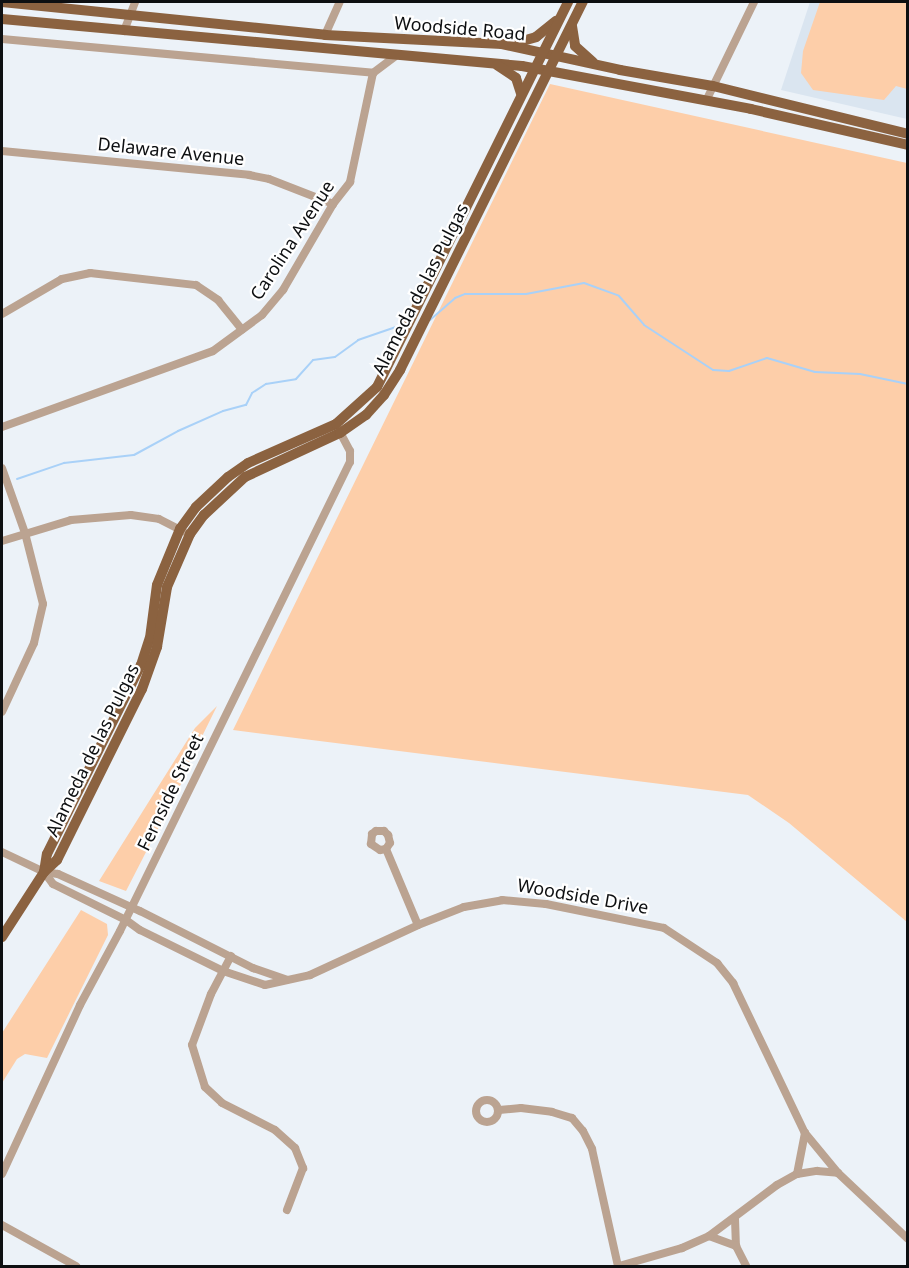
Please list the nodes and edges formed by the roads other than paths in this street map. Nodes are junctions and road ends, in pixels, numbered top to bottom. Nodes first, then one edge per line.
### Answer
1 (2, 2) edge
2 (135, 2) edge
3 (340, 2) edge
4 (568, 2) edge
5 (583, 2) edge
6 (754, 2) edge
7 (130, 15) junction
8 (560, 16) junction
9 (2, 19) edge
10 (572, 25) junction
11 (124, 31) junction
12 (325, 35) junction
13 (2, 39) edge
14 (507, 45) junction
15 (543, 52) junction
16 (397, 55) junction
17 (557, 55) junction
18 (492, 62) junction
19 (596, 64) junction
20 (534, 67) junction
21 (550, 70) junction
22 (373, 74) junction
23 (713, 86) junction
24 (521, 93) junction
25 (706, 100) junction
26 (908, 134) edge
27 (908, 145) edge
28 (2, 152) edge
29 (490, 158) junction
30 (503, 164) junction
31 (333, 204) junction
32 (447, 247) junction
33 (458, 252) junction
34 (2, 314) edge
35 (242, 330) junction
36 (2, 427) edge
37 (338, 428) junction
38 (2, 468) edge
39 (26, 532) junction
40 (185, 532) junction
41 (2, 541) edge
42 (2, 711) edge
43 (386, 849) dead end
44 (2, 852) edge
45 (44, 872) junction
46 (131, 909) junction
47 (126, 920) junction
48 (418, 925) junction
49 (2, 937) edge
50 (231, 956) junction
51 (222, 971) junction
52 (288, 981) junction
53 (499, 1110) dead end
54 (805, 1133) junction
55 (838, 1173) junction
56 (2, 1174) edge
57 (797, 1174) junction
58 (287, 1210) dead end
59 (735, 1219) junction
60 (2, 1225) edge
61 (709, 1236) junction
62 (908, 1239) edge
63 (736, 1246) junction
64 (76, 1266) edge
65 (618, 1266) edge
66 (746, 1266) edge

1 - 7 main road, Woodside Road
2 - 7 street
3 - 12 street
4 - 8 main road, Alameda de las Pulgas
5 - 10 main road, Alameda de las Pulgas
6 - 23 street
7 - 11 street
7 - 12 main road, Woodside Road
8 - 14 main road
8 - 15 main road, Alameda de las Pulgas
9 - 11 main road, Woodside Road
10 - 17 main road, Alameda de las Pulgas
10 - 19 main road
11 - 16 main road, Woodside Road
12 - 14 main road, Woodside Road
13 - 22 street
14 - 15 main road, Woodside Road
15 - 17 main road, Woodside Road
15 - 20 main road, Alameda de las Pulgas
16 - 18 main road, Woodside Road
16 - 22 street
17 - 19 main road, Woodside Road
17 - 21 main road, Alameda de las Pulgas
18 - 20 main road, Woodside Road
18 - 24 main road
19 - 23 main road, Woodside Road
20 - 21 main road, Woodside Road
20 - 24 main road, Alameda de las Pulgas
21 - 25 main road, Woodside Road
21 - 30 main road, Alameda de las Pulgas
22 - 31 street, Carolina Avenue
23 - 25 street
23 - 26 main road, Woodside Road
24 - 29 main road, Alameda de las Pulgas
25 - 27 main road, Woodside Road
28 - 31 street, Delaware Avenue
29 - 30 main road
29 - 32 main road, Alameda de las Pulgas
30 - 33 main road, Alameda de las Pulgas
31 - 35 street, Carolina Avenue
32 - 33 main road
32 - 37 main road, Alameda de las Pulgas
33 - 37 main road, Alameda de las Pulgas
34 - 35 street
35 - 36 street, Carolina Avenue
37 - 40 main road, Alameda de las Pulgas
37 - 46 street, Fernside Street
38 - 39 street
39 - 40 street
39 - 41 street
39 - 42 street
40 - 45 main road, Alameda de las Pulgas
43 - 48 street
44 - 45 street
45 - 46 street
45 - 47 street, Woodside Drive
45 - 49 main road, Alameda de las Pulgas
46 - 47 street, Fernside Street
46 - 50 street
47 - 51 street, Woodside Drive
47 - 56 street, Fernside Street
48 - 52 street, Woodside Drive
48 - 54 street, Woodside Drive
50 - 51 street
50 - 52 street
51 - 52 street, Woodside Drive
51 - 58 street
53 - 65 street
54 - 55 street, Woodside Drive
54 - 57 street
55 - 57 street
55 - 62 street, Woodside Drive
57 - 59 street
59 - 61 street
59 - 63 street
60 - 64 street
61 - 63 street
61 - 65 street
63 - 66 street

